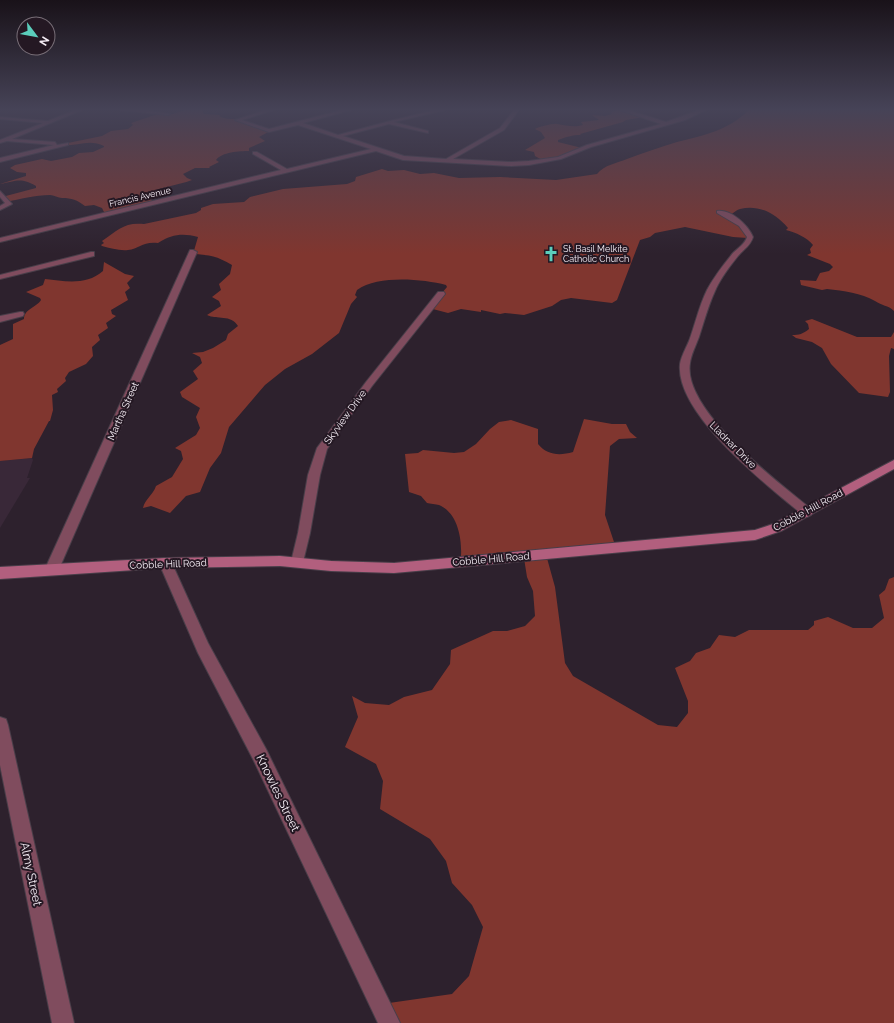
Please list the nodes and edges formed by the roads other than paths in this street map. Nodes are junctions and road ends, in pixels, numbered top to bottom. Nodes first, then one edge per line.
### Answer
1 (263, 158) edge
2 (341, 158) edge
3 (402, 158) edge
4 (452, 158) edge
5 (557, 158) edge
6 (446, 161) junction
7 (286, 171) junction
8 (0, 193) edge
9 (0, 208) edge
10 (719, 212) dead end
11 (0, 240) edge
12 (193, 252) dead end
13 (91, 254) dead end
14 (0, 277) edge
15 (441, 294) dead end
16 (20, 314) dead end
17 (0, 320) edge
18 (894, 464) edge
19 (808, 512) junction
20 (297, 562) junction
21 (165, 563) junction
22 (52, 569) junction
23 (0, 573) edge
24 (0, 725) edge
25 (2, 746) edge
26 (62, 1023) edge
27 (389, 1023) edge

1 - 7 street
2 - 7 street, Francis Avenue
3 - 6 street
4 - 6 street
5 - 6 street
7 - 11 street, Francis Avenue
8 - 9 street
10 - 19 street, Lladnar Drive
12 - 22 street, Martha Street
13 - 14 street
15 - 20 street, Skyview Drive
16 - 17 street
18 - 19 street, Cobble Hill Road
19 - 20 street, Cobble Hill Road
20 - 21 street, Cobble Hill Road
21 - 22 street, Cobble Hill Road
21 - 27 street, Knowles Street
22 - 23 street, Cobble Hill Road
24 - 25 street, Almy Street
25 - 26 street, Almy Street

